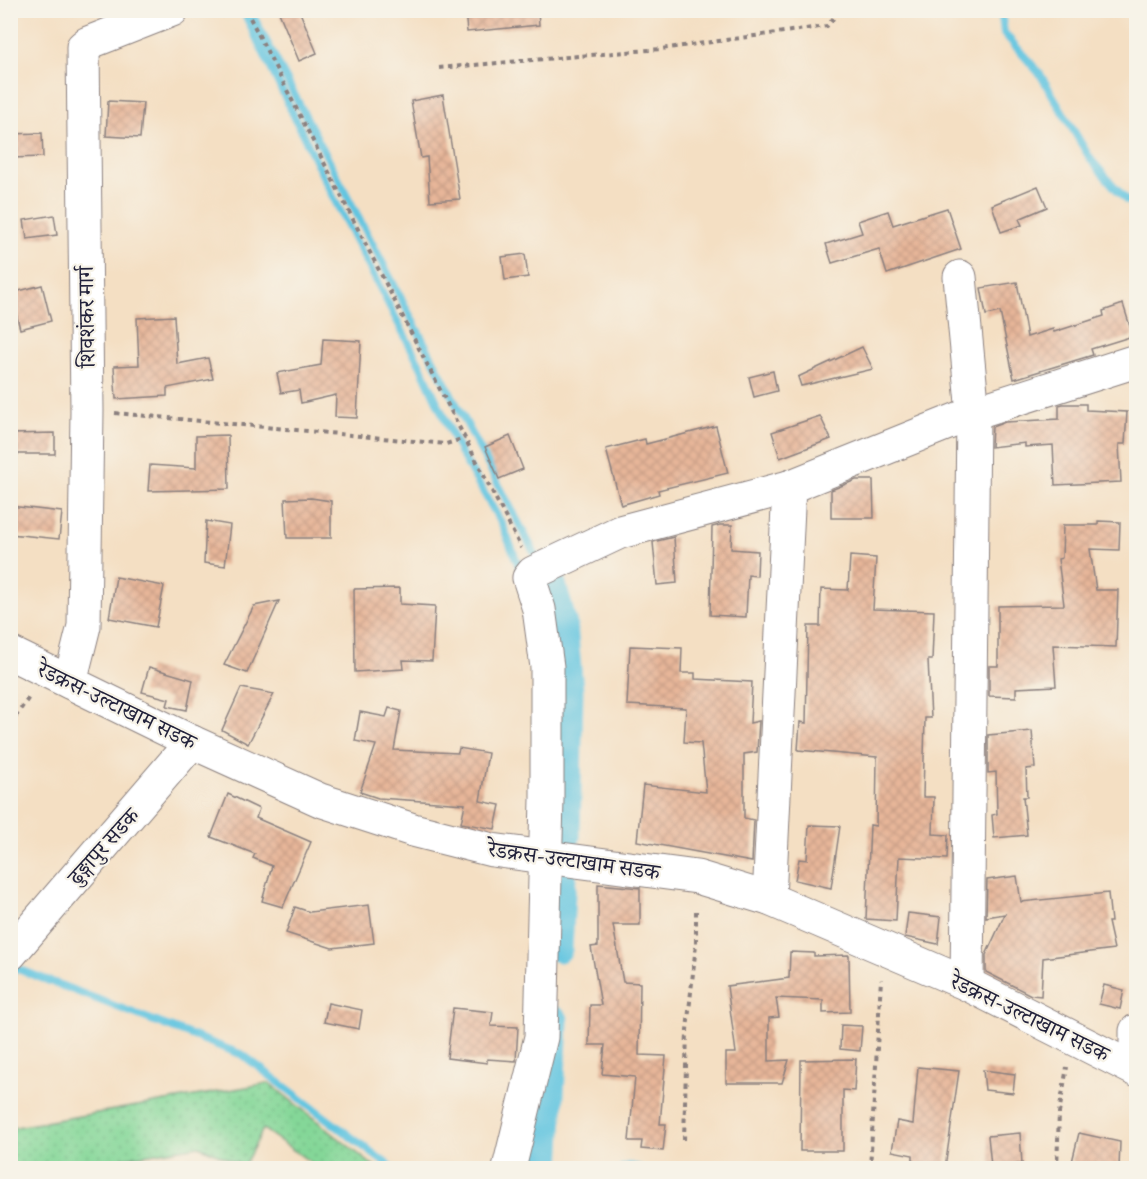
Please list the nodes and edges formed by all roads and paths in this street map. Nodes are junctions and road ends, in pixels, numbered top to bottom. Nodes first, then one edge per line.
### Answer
1 (172, 10) edge
2 (246, 10) edge
3 (840, 10) edge
4 (439, 68) dead end
5 (960, 277) dead end
6 (1137, 361) edge
7 (87, 411) junction
8 (973, 414) junction
9 (463, 440) junction
10 (789, 486) junction
11 (533, 573) junction
12 (10, 652) edge
13 (70, 682) junction
14 (192, 742) junction
15 (544, 858) junction
16 (697, 877) junction
17 (769, 899) junction
18 (883, 948) junction
19 (13, 952) edge
20 (967, 984) junction
21 (1137, 1031) edge
22 (1072, 1037) junction
23 (1136, 1070) edge
24 (684, 1140) dead end
25 (509, 1168) edge
26 (870, 1168) edge
27 (1057, 1168) edge

1 - 7 street, शिवशंकर मार्ग
2 - 9 path
3 - 4 path
5 - 8 street
6 - 8 street
7 - 9 path
7 - 13 street, शिवशंकर मार्ग
8 - 10 street
8 - 20 street
9 - 11 path
10 - 11 street
10 - 17 street
11 - 15 street
12 - 13 street, रेडक्रस-उल्टाखाम सडक
13 - 14 street, रेडक्रस-उल्टाखाम सडक
14 - 15 street, रेडक्रस-उल्टाखाम सडक
14 - 19 street, ढुङ्गापुर सडक
15 - 16 street, रेडक्रस-उल्टाखाम सडक
15 - 25 street
16 - 17 street, रेडक्रस-उल्टाखाम सडक
16 - 24 path
17 - 18 street, रेडक्रस-उल्टाखाम सडक
18 - 20 street, रेडक्रस-उल्टाखाम सडक
18 - 26 path
20 - 22 street, रेडक्रस-उल्टाखाम सडक
21 - 23 street
22 - 23 street, रेडक्रस-उल्टाखाम सडक
22 - 27 path

